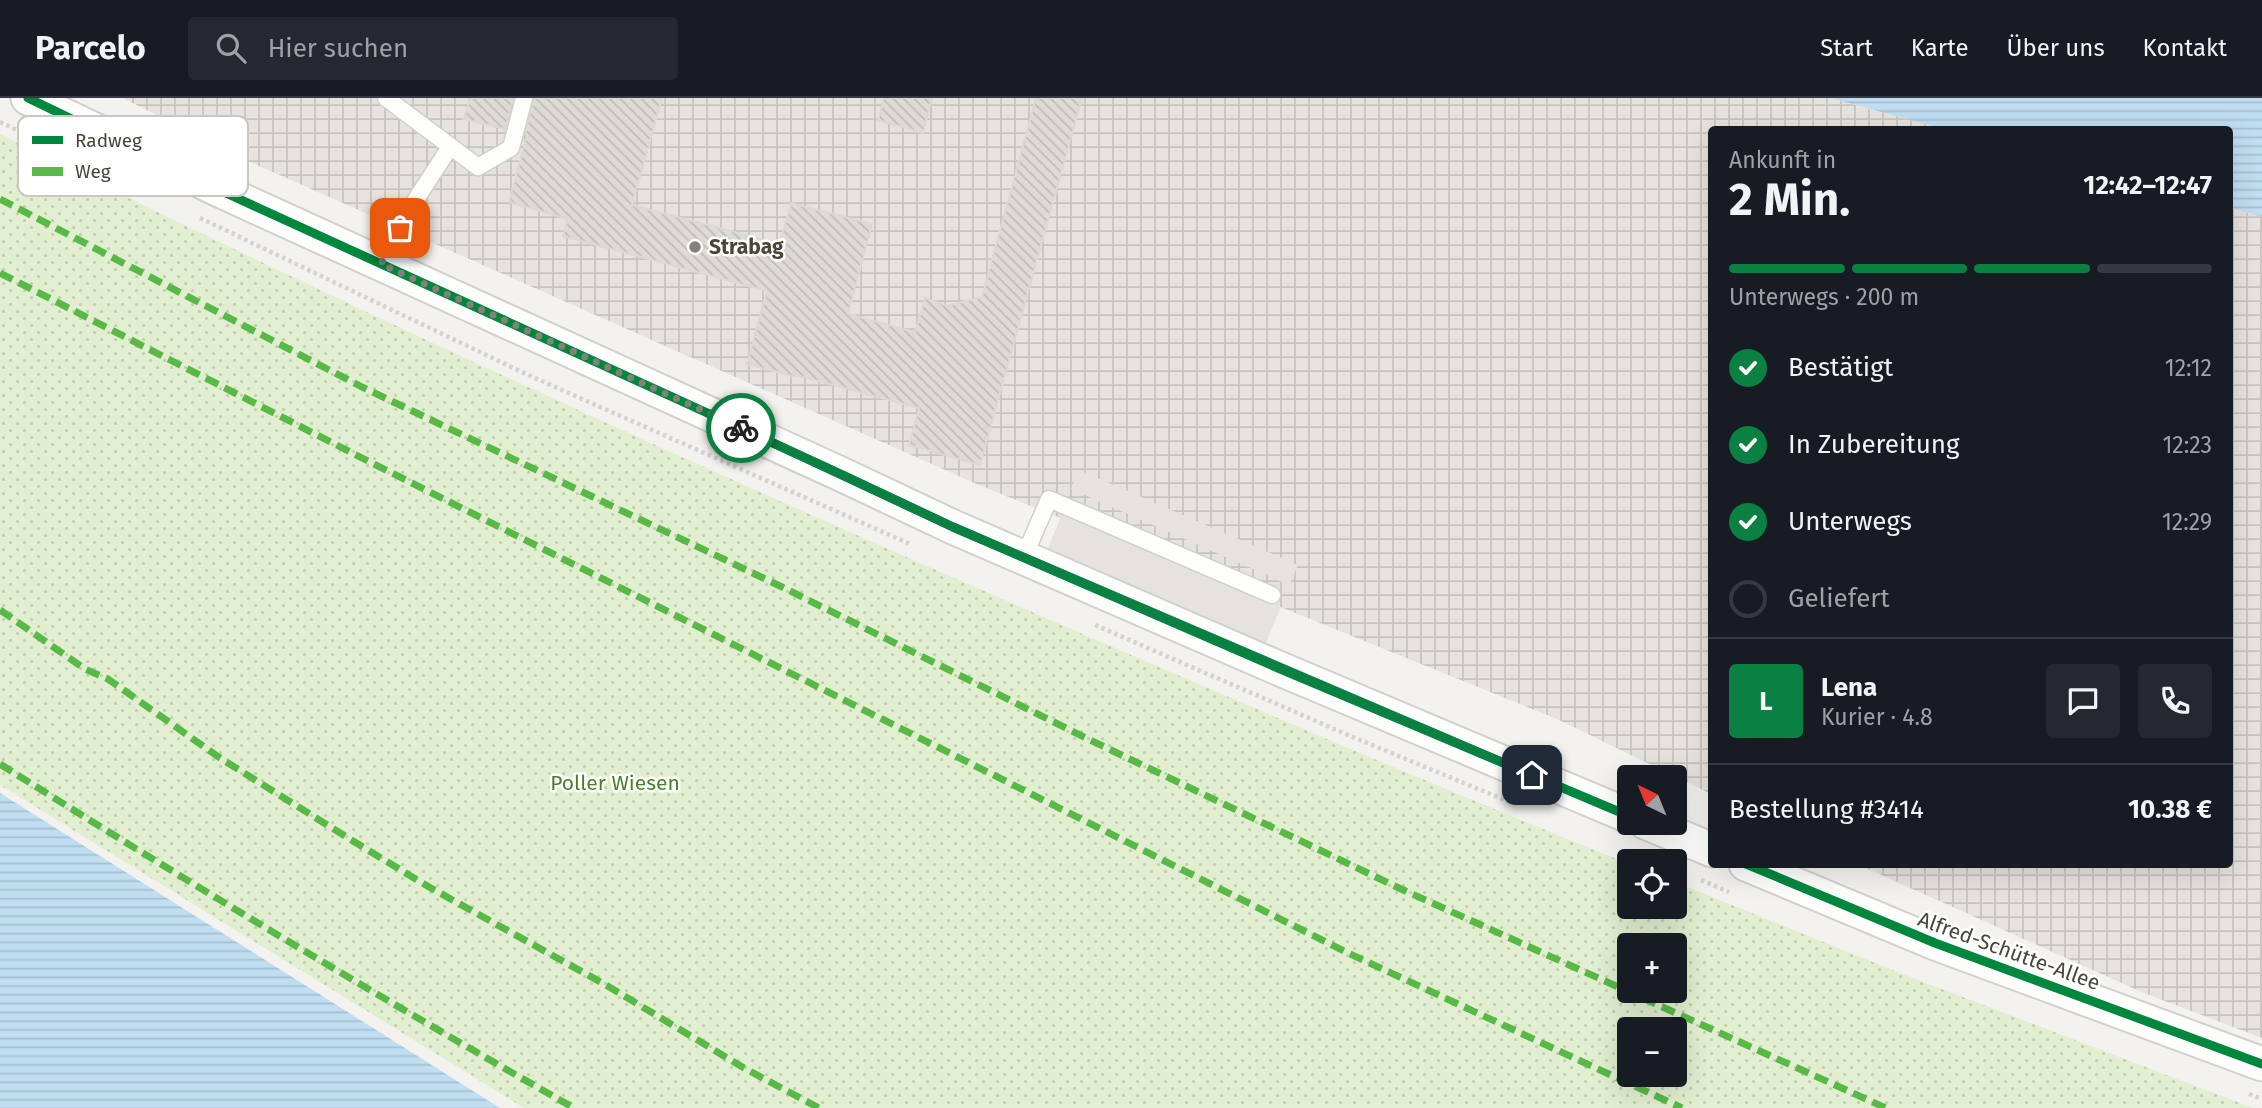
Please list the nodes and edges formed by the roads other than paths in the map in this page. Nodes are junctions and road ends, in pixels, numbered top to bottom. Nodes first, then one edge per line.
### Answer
1 (28, 98) edge
2 (386, 98) edge
3 (524, 98) edge
4 (65, 116) edge
5 (450, 147) junction
6 (232, 196) edge
7 (381, 264) junction
8 (1024, 557) junction
9 (1272, 595) dead end
10 (1617, 811) edge
11 (1677, 835) edge
12 (1708, 848) edge
13 (1756, 868) edge
14 (2262, 1064) edge

1 - 4 street
2 - 5 lane
3 - 5 lane
5 - 7 lane
6 - 7 street
7 - 8 street
8 - 9 lane
8 - 10 street
11 - 12 street
13 - 14 street, Alfred-Schütte-Allee

